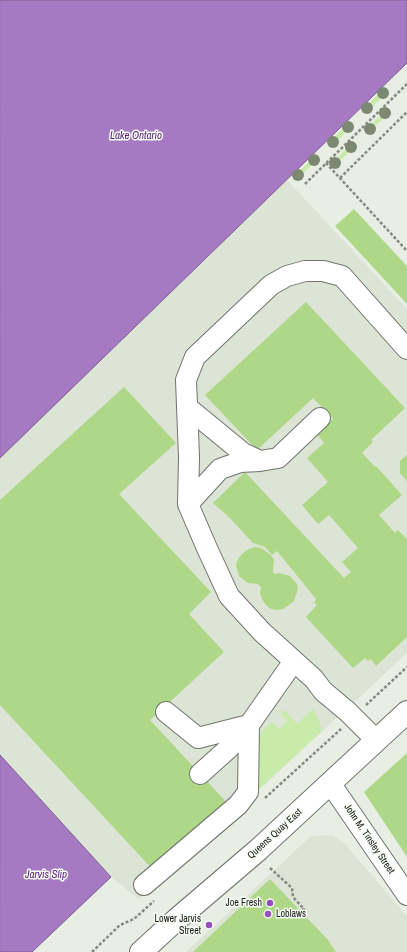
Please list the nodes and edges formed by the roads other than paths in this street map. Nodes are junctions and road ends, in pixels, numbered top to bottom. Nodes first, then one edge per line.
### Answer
1 (407, 349) edge
2 (187, 407) junction
3 (320, 418) dead end
4 (260, 461) junction
5 (188, 504) junction
6 (294, 661) junction
7 (166, 712) dead end
8 (407, 712) edge
9 (249, 725) junction
10 (376, 740) junction
11 (200, 774) dead end
12 (330, 783) junction
13 (144, 885) dead end
14 (407, 895) edge
15 (141, 952) edge

1 - 2 street
2 - 4 street
2 - 5 street
3 - 4 street
4 - 5 street
5 - 6 street
6 - 9 street
6 - 10 street
7 - 9 street
8 - 10 main road, Queens Quay East
9 - 11 street
9 - 13 street
10 - 12 main road, Queens Quay East
12 - 14 street, John M. Tinsley Street
12 - 15 main road, Queens Quay East

